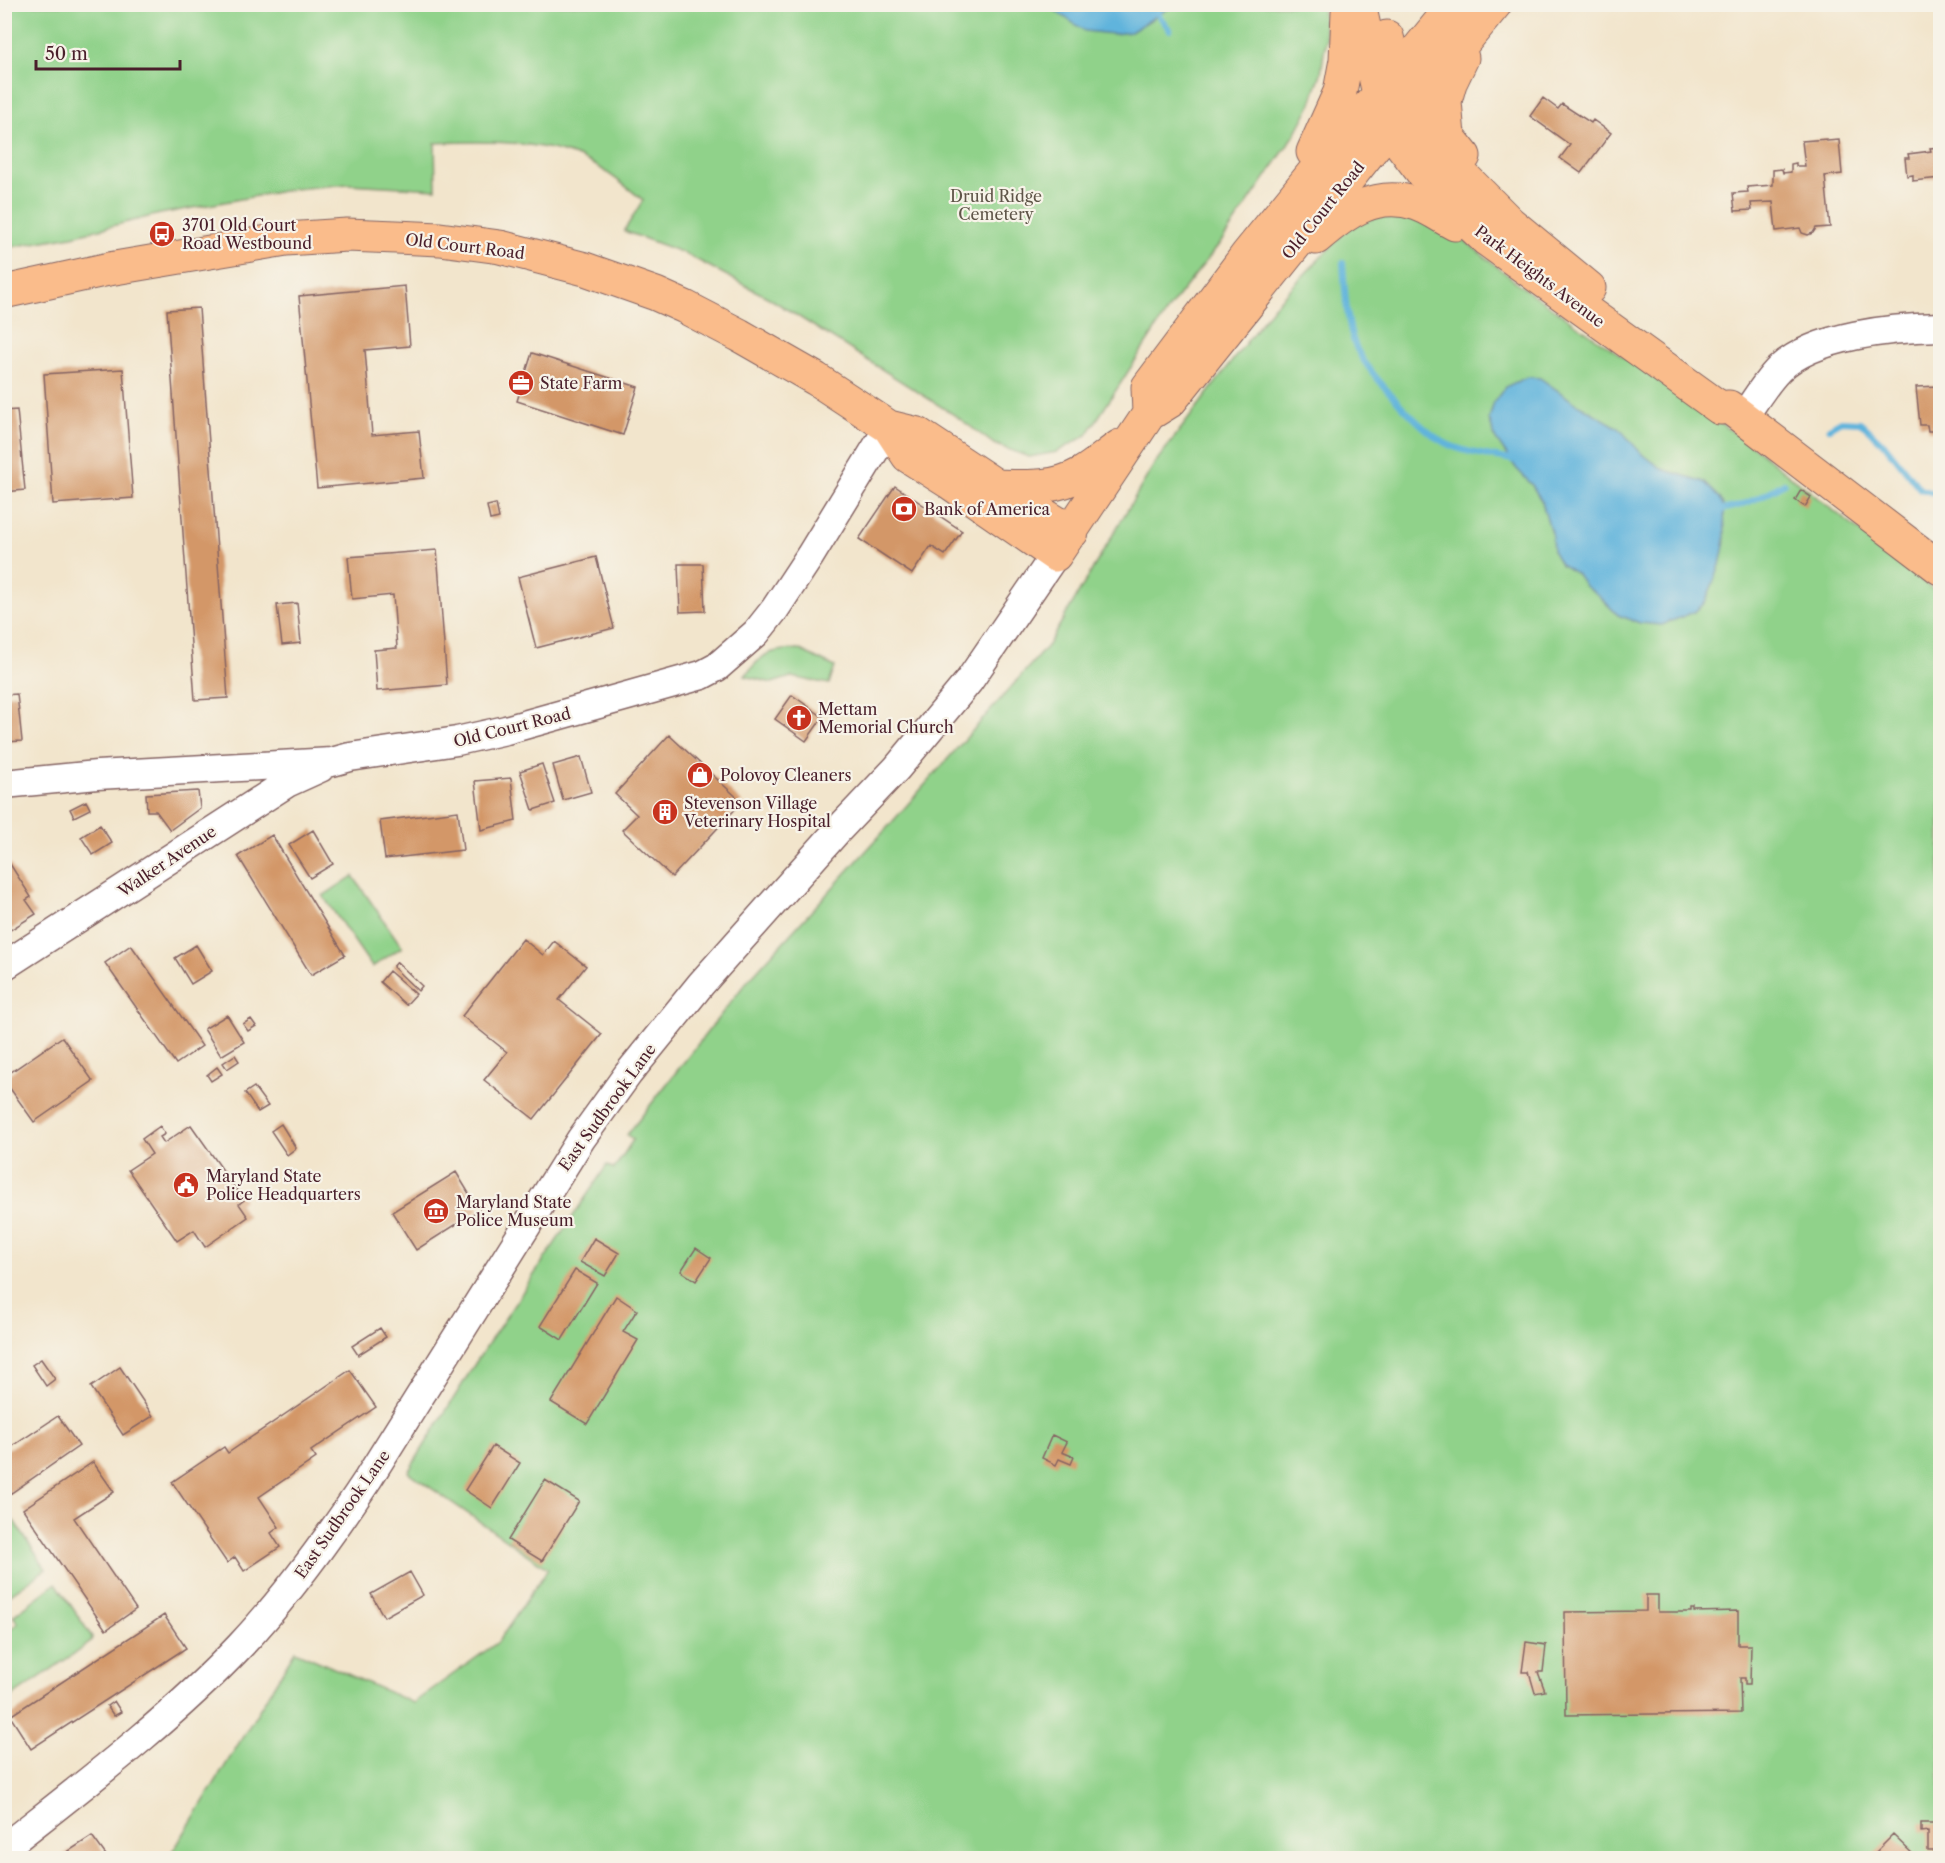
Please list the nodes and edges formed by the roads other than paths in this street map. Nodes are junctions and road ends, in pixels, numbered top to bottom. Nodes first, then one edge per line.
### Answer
1 (1348, 4) edge
2 (1359, 4) edge
3 (1378, 4) edge
4 (1495, 4) edge
5 (1465, 17) edge
6 (1388, 85) junction
7 (1402, 115) junction
8 (1492, 205) junction
9 (1285, 207) junction
10 (1486, 238) junction
11 (1275, 270) junction
12 (4, 292) edge
13 (1941, 327) edge
14 (1736, 412) junction
15 (1142, 424) junction
16 (889, 427) junction
17 (995, 485) junction
18 (1063, 543) junction
19 (1941, 568) edge
20 (332, 762) junction
21 (4, 784) edge
22 (4, 966) edge
23 (4, 1848) edge

1 - 9 main road
2 - 6 main road, Park Heights Avenue
3 - 6 main road, Park Heights Avenue
4 - 5 main road, Old Court Road
5 - 6 main road, Old Court Road
5 - 7 main road, Old Court Road
5 - 8 main road
6 - 7 main road, Park Heights Avenue
6 - 9 main road, Old Court Road
7 - 8 main road, Park Heights Avenue
7 - 10 main road, Park Heights Avenue
7 - 11 main road, Old Court Road
8 - 14 main road, Park Heights Avenue
9 - 15 main road, Old Court Road
10 - 11 main road
10 - 14 main road, Park Heights Avenue
11 - 15 main road, Old Court Road
12 - 16 main road, Old Court Road
13 - 14 street
14 - 19 main road, Park Heights Avenue
15 - 17 main road
15 - 18 main road, Old Court Road
16 - 17 main road, Old Court Road
16 - 18 main road, Old Court Road
16 - 20 street, Old Court Road
17 - 18 main road, Old Court Road
18 - 23 street, East Sudbrook Lane
20 - 21 street, Old Court Road
20 - 22 street, Walker Avenue

